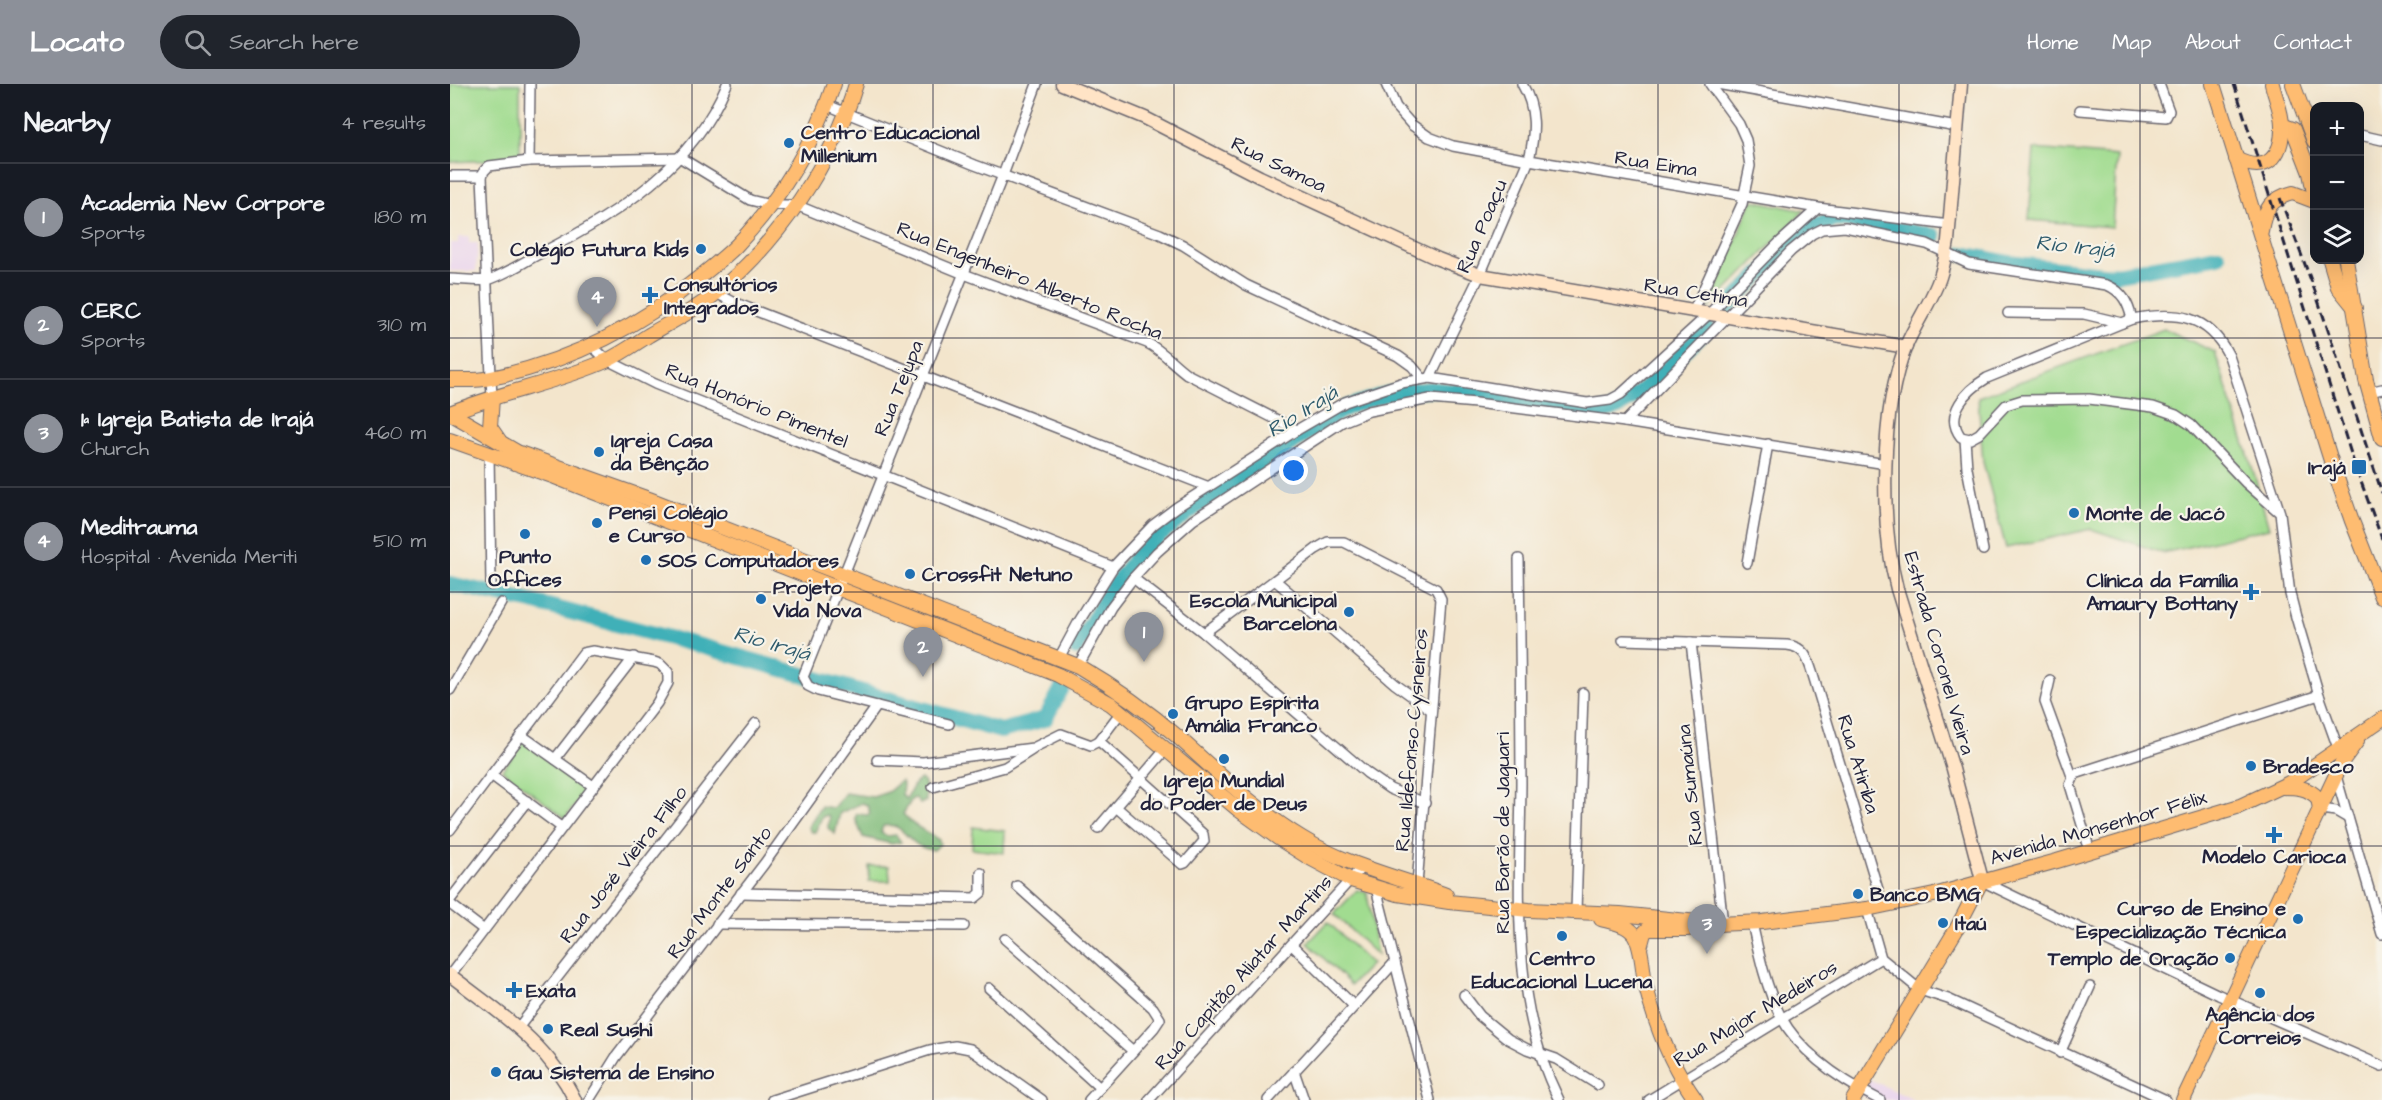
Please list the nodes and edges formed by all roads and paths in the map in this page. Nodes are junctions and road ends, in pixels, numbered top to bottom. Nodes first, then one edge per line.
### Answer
1 (530, 84) edge
2 (727, 84) edge
3 (834, 84) edge
4 (856, 84) edge
5 (1037, 84) edge
6 (1062, 84) edge
7 (1386, 84) edge
8 (1522, 84) edge
9 (1710, 84) edge
10 (1717, 84) edge
11 (1961, 84) edge
12 (2159, 84) edge
13 (2213, 84) edge
14 (2272, 84) edge
15 (2293, 84) edge
16 (827, 105) junction
17 (2080, 110) dead end
18 (847, 113) junction
19 (2310, 121) edge
20 (2282, 125) junction
21 (1957, 127) junction
22 (2364, 136) edge
23 (2382, 140) edge
24 (681, 158) junction
25 (2236, 159) junction
26 (1529, 160) junction
27 (530, 162) junction
28 (1003, 175) junction
29 (450, 176) edge
30 (482, 176) junction
31 (2310, 176) edge
32 (1745, 196) junction
33 (2310, 199) edge
34 (770, 204) junction
35 (796, 205) junction
36 (1818, 208) junction
37 (1949, 225) junction
38 (2260, 231) junction
39 (1946, 253) junction
40 (2331, 264) edge
41 (2347, 264) edge
42 (964, 274) junction
43 (1480, 275) junction
44 (699, 278) junction
45 (450, 279) edge
46 (486, 280) junction
47 (715, 293) junction
48 (2355, 308) junction
49 (1694, 310) junction
50 (1710, 313) junction
51 (2008, 313) dead end
52 (1727, 316) junction
53 (2132, 319) junction
54 (2122, 323) junction
55 (592, 346) junction
56 (1906, 347) junction
57 (608, 360) junction
58 (922, 375) junction
59 (1426, 378) junction
60 (489, 379) junction
61 (450, 380) edge
62 (2375, 390) edge
63 (492, 398) junction
64 (450, 413) edge
65 (1625, 422) junction
66 (1297, 430) junction
67 (2382, 438) edge
68 (1965, 439) junction
69 (450, 440) edge
70 (502, 444) junction
71 (1768, 444) junction
72 (489, 454) junction
73 (1886, 464) junction
74 (882, 474) junction
75 (1209, 487) junction
76 (2280, 513) junction
77 (1983, 550) dead end
78 (1519, 560) dead end
79 (1747, 563) dead end
80 (1113, 567) junction
81 (1133, 578) junction
82 (840, 581) junction
83 (1276, 581) junction
84 (491, 585) dead end
85 (2382, 597) edge
86 (501, 603) dead end
87 (1203, 633) junction
88 (1623, 640) dead end
89 (1691, 642) junction
90 (634, 657) junction
91 (1059, 658) junction
92 (1078, 666) junction
93 (2050, 680) dead end
94 (450, 690) edge
95 (1582, 693) dead end
96 (2319, 695) junction
97 (877, 706) junction
98 (1431, 710) junction
99 (1121, 712) junction
100 (756, 723) dead end
101 (949, 724) dead end
102 (2376, 724) edge
103 (521, 735) junction
104 (1100, 741) junction
105 (1034, 748) junction
106 (2338, 748) junction
107 (1165, 750) junction
108 (555, 759) junction
109 (877, 760) dead end
110 (491, 775) junction
111 (2072, 776) junction
112 (2336, 776) junction
113 (1142, 777) junction
114 (592, 786) junction
115 (933, 787) dead end
116 (2282, 787) junction
117 (527, 801) junction
118 (1425, 803) junction
119 (2319, 804) junction
120 (1116, 807) junction
121 (2348, 818) junction
122 (561, 827) junction
123 (1098, 828) dead end
124 (450, 830) edge
125 (2090, 851) junction
126 (1362, 867) junction
127 (981, 873) dead end
128 (1351, 880) junction
129 (1982, 880) junction
130 (1417, 884) junction
131 (1017, 886) dead end
132 (1376, 888) junction
133 (741, 893) junction
134 (450, 900) edge
135 (1468, 903) junction
136 (450, 904) edge
137 (1883, 906) junction
138 (1518, 909) junction
139 (1867, 909) junction
140 (1578, 911) junction
141 (1752, 923) junction
142 (717, 924) junction
143 (1720, 924) junction
144 (964, 926) dead end
145 (484, 930) junction
146 (2382, 934) edge
147 (1005, 939) dead end
148 (1292, 945) junction
149 (1640, 953) junction
150 (1881, 958) junction
151 (1395, 962) junction
152 (450, 975) edge
153 (2090, 987) dead end
154 (989, 988) dead end
155 (1920, 990) junction
156 (1464, 995) dead end
157 (2231, 1000) junction
158 (1354, 1006) junction
159 (1782, 1017) junction
160 (518, 1028) junction
161 (1133, 1052) junction
162 (2060, 1053) junction
163 (1539, 1054) junction
164 (2382, 1066) edge
165 (1294, 1071) junction
166 (1682, 1079) junction
167 (1598, 1085) dead end
168 (1100, 1088) junction
169 (1856, 1095) edge
170 (575, 1100) edge
171 (589, 1100) edge
172 (772, 1100) edge
173 (1042, 1100) edge
174 (1089, 1100) edge
175 (1149, 1100) edge
176 (1268, 1100) edge
177 (1304, 1100) edge
178 (1430, 1100) edge
179 (1559, 1100) edge
180 (1649, 1100) edge
181 (1696, 1100) edge
182 (1880, 1100) edge
183 (2166, 1100) edge
184 (2183, 1100) edge

1 - 27 street
2 - 24 street
3 - 16 main road
4 - 18 main road
5 - 28 street, Rua Tejupa
6 - 43 street, Rua Samoa
7 - 26 street, Rua Eima
8 - 26 street, Rua Poaçu
9 - 32 street
10 - 21 street
11 - 21 street, Estrada Coronel Vieira
12 - 17 street
13 - 25 main road
14 - 20 main road
15 - 19 main road
16 - 18 street
16 - 34 main road
18 - 28 street
18 - 35 main road
20 - 25 main road
20 - 31 main road
21 - 37 street, Estrada Coronel Vieira
22 - 23 street
24 - 27 street
24 - 34 street, Rua Engenheiro Alberto Rocha
24 - 46 street
25 - 38 main road
26 - 32 street, Rua Eima
26 - 43 street, Rua Poaçu
27 - 30 street
28 - 42 street, Rua Tejupa
28 - 59 street
29 - 30 street
30 - 46 street
32 - 36 street, Rua Eima
32 - 49 street
33 - 38 main road
34 - 35 street, Rua Engenheiro Alberto Rocha
34 - 44 main road
35 - 42 street, Rua Engenheiro Alberto Rocha
35 - 47 main road
36 - 37 street, Rua Eima
36 - 50 street
37 - 39 street, Estrada Coronel Vieira
38 - 85 main road
39 - 52 street
39 - 53 street
39 - 56 street, Estrada Coronel Vieira
40 - 48 main road
41 - 48 main road
42 - 58 street, Rua Tejupa
42 - 66 street, Rua Engenheiro Alberto Rocha
43 - 49 street, Rua Cetima
43 - 59 street, Rua Poaçu
44 - 47 street
44 - 55 main road
45 - 46 street
46 - 60 street
47 - 57 main road
47 - 58 street
48 - 62 main road
49 - 50 street, Rua Cetima
50 - 52 street, Rua Cetima
50 - 59 street
51 - 54 street
52 - 56 street, Rua Cetima
52 - 65 street
53 - 54 street
53 - 76 street
54 - 68 street
55 - 57 street, Rua Honório Pimentel
55 - 60 main road
56 - 73 street, Estrada Coronel Vieira
57 - 63 main road
57 - 74 street, Rua Honório Pimentel
58 - 74 street, Rua Tejupa
58 - 75 street
59 - 66 street
60 - 61 main road
60 - 63 street
62 - 67 main road
63 - 64 main road
63 - 70 main road
64 - 70 main road
65 - 71 street
65 - 81 street
66 - 75 street
68 - 76 street
68 - 77 street
69 - 72 main road
70 - 82 main road
71 - 73 street
71 - 79 street
72 - 82 main road
72 - 84 street
73 - 129 street, Estrada Coronel Vieira
74 - 80 street, Rua Honório Pimentel
74 - 82 street, Rua Tejupa
75 - 80 street
76 - 96 street
78 - 138 street, Rua Barão de Jaguari
80 - 91 street
81 - 87 street
81 - 92 street
82 - 91 main road
82 - 97 street, Rua Tejupa
82 - 99 main road
83 - 87 street
83 - 98 street
83 - 98 street, Rua Ildefonso Cysneiros
86 - 94 street
87 - 118 street
88 - 89 street
89 - 137 street, Rua Atiriba
89 - 143 street, Rua Sumaúna
90 - 103 street
90 - 108 street
90 - 114 street
91 - 92 main road
92 - 126 main road
93 - 111 street
95 - 140 street
96 - 106 street
96 - 111 street
97 - 101 street, Rua Tejupa
97 - 133 street, Rua Monte Santo
98 - 118 street, Rua Ildefonso Cysneiros
99 - 104 street
99 - 107 main road
100 - 160 street, Rua José Vieira Filho
102 - 106 main road, Avenida Monsenhor Félix
102 - 112 main road
103 - 108 street
103 - 110 street
104 - 105 street
104 - 113 street
105 - 109 street
105 - 115 street
106 - 116 main road, Avenida Monsenhor Félix
106 - 119 main road
107 - 113 street
107 - 128 main road
108 - 114 street
110 - 117 street
110 - 124 street
111 - 125 street
112 - 119 main road
112 - 121 street
113 - 120 street
113 - 120 street
114 - 122 street
116 - 119 main road
116 - 125 main road, Avenida Monsenhor Félix
117 - 122 street
117 - 134 street
118 - 130 street, Rua Ildefonso Cysneiros
119 - 121 street
119 - 157 main road
120 - 123 street
121 - 146 street
122 - 145 street
125 - 129 main road, Avenida Monsenhor Félix
126 - 128 street, Rua Capitão Aliatar Martins
126 - 130 main road
127 - 133 street
128 - 132 main road
128 - 148 street, Rua Capitão Aliatar Martins
129 - 137 main road
129 - 155 main road, Avenida Monsenhor Félix
129 - 157 street
130 - 135 main road
131 - 161 street
132 - 135 main road
132 - 151 street
133 - 142 street, Rua Monte Santo
135 - 138 main road
136 - 145 street
137 - 139 main road
138 - 140 main road
138 - 163 street, Rua Barão de Jaguari
139 - 141 main road
139 - 150 street
140 - 143 main road
140 - 149 main road
141 - 143 main road
141 - 159 street
142 - 144 street
142 - 171 street, Rua Monte Santo
143 - 149 main road
145 - 152 street
147 - 161 street
148 - 158 street
148 - 175 street, Rua Capitão Aliatar Martins
149 - 166 main road
150 - 155 street
150 - 159 street, Rua Major Medeiros
151 - 158 street
151 - 178 street
152 - 160 street
153 - 162 street
154 - 168 street
155 - 162 street
155 - 169 main road, Avenida Monsenhor Félix
156 - 163 street
157 - 164 street
157 - 184 main road
158 - 165 street
159 - 166 street, Rua Major Medeiros
159 - 169 street
160 - 170 street
161 - 168 street
162 - 183 street
163 - 167 street
163 - 179 street, Rua Barão de Jaguari
165 - 176 street
165 - 177 street
166 - 180 street, Rua Major Medeiros
166 - 181 main road
168 - 174 street
169 - 182 street
172 - 173 street

